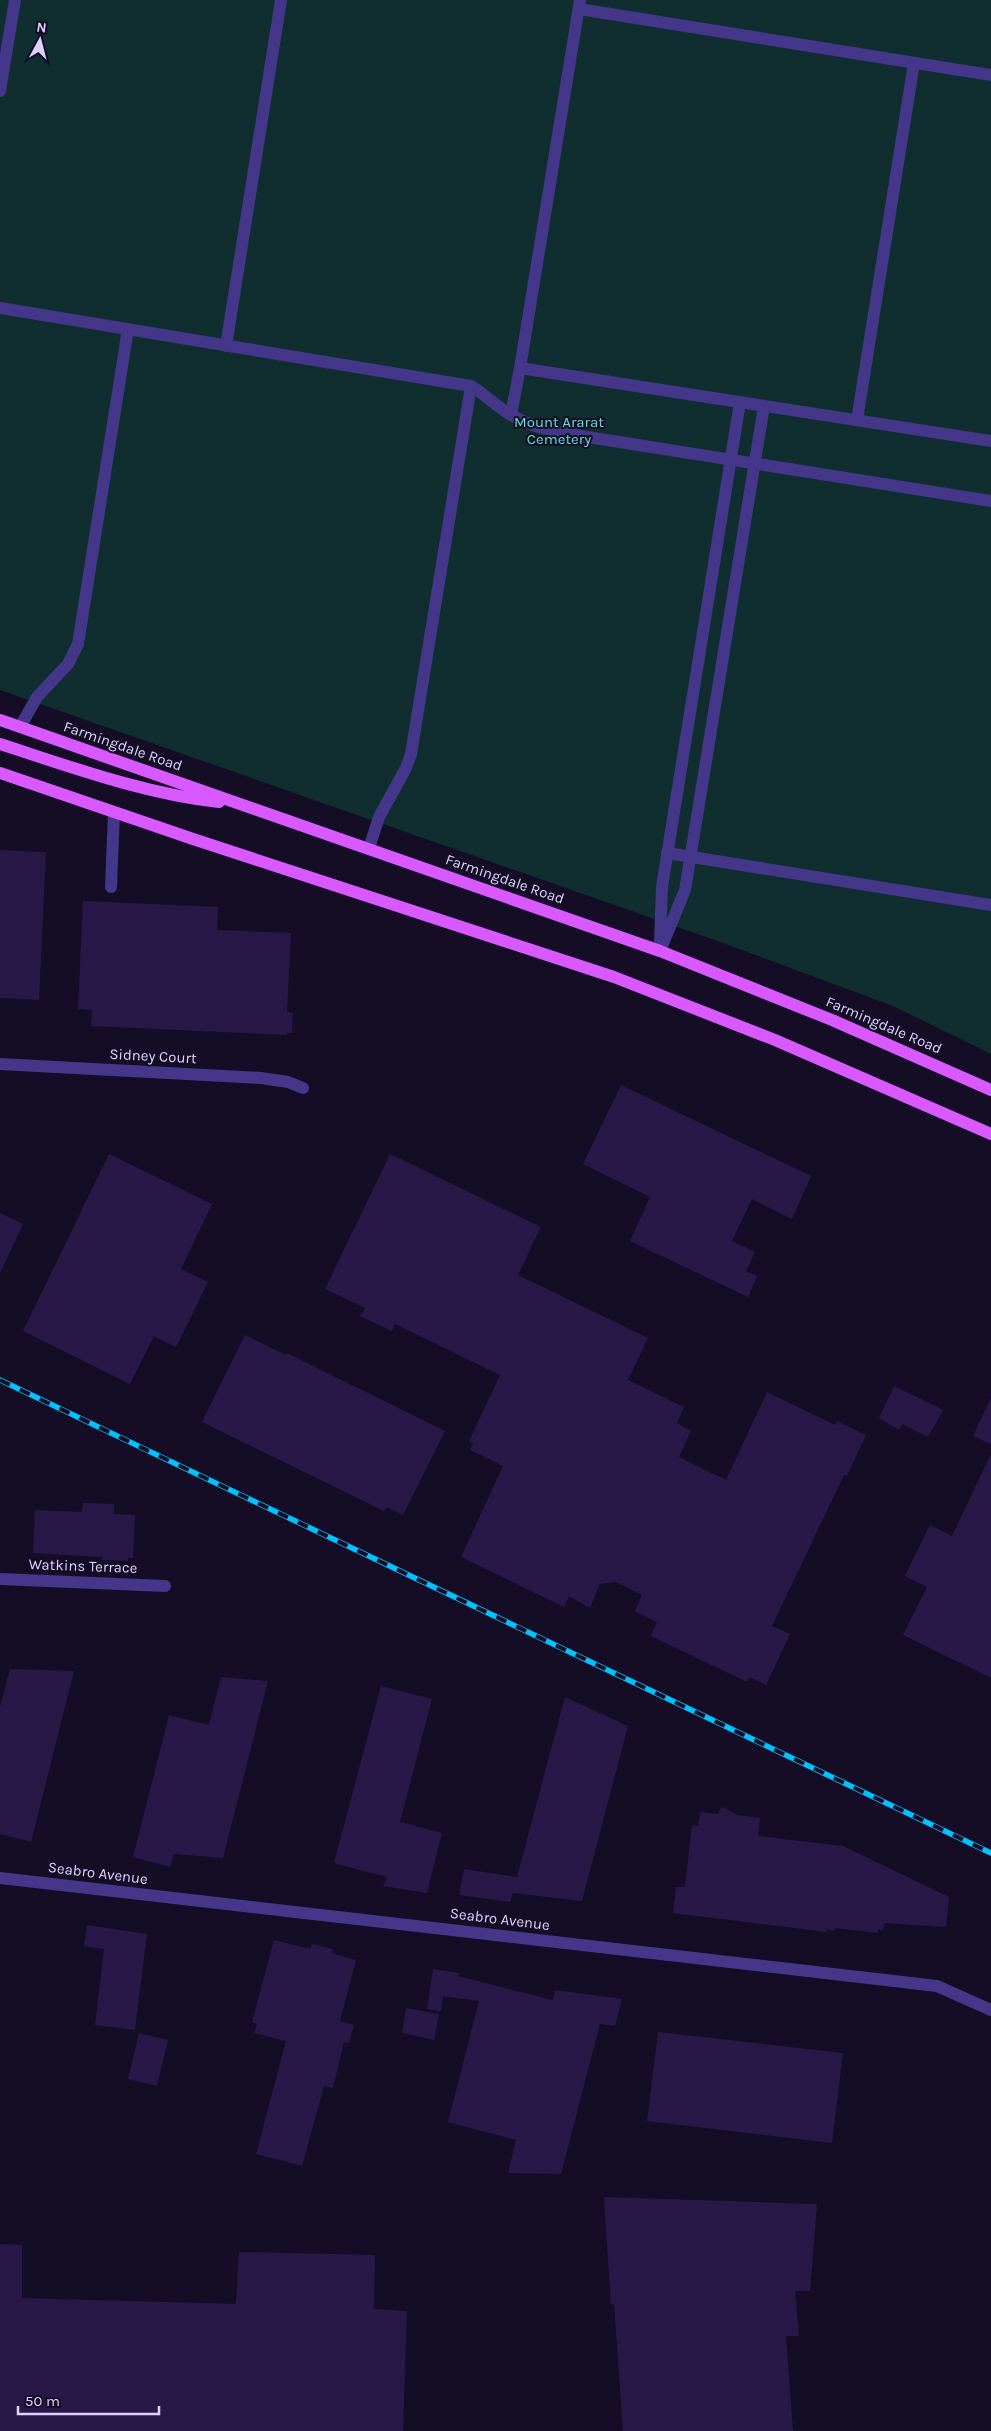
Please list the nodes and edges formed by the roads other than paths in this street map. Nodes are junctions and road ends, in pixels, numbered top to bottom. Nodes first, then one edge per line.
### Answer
1 (15, 0) edge
2 (280, 0) edge
3 (580, 4) edge
4 (914, 62) junction
5 (991, 75) edge
6 (0, 91) edge
7 (0, 308) edge
8 (128, 329) junction
9 (226, 346) junction
10 (520, 368) junction
11 (471, 386) junction
12 (740, 402) junction
13 (764, 406) junction
14 (511, 415) junction
15 (856, 420) junction
16 (991, 442) edge
17 (731, 460) junction
18 (755, 464) junction
19 (991, 501) edge
20 (0, 720) edge
21 (20, 727) junction
22 (0, 744) edge
23 (0, 773) edge
24 (242, 805) junction
25 (114, 812) junction
26 (369, 848) junction
27 (667, 853) junction
28 (690, 857) junction
29 (111, 887) dead end
30 (991, 905) edge
31 (660, 951) junction
32 (0, 1064) edge
33 (304, 1088) dead end
34 (991, 1090) edge
35 (991, 1134) edge
36 (0, 1579) edge
37 (165, 1586) dead end
38 (0, 1878) edge
39 (991, 2010) edge

1 - 6 street
2 - 9 street
3 - 4 street
3 - 10 street
4 - 5 street
4 - 15 street
7 - 8 street
8 - 9 street
8 - 21 street
9 - 11 street
10 - 12 street
10 - 14 street
11 - 14 street
11 - 26 street
12 - 13 street
12 - 17 street
13 - 15 street
13 - 18 street
14 - 17 street
15 - 16 street
17 - 18 street
17 - 27 street
18 - 19 street
18 - 28 street
20 - 21 main road, Farmingdale Road
21 - 24 main road, Farmingdale Road
22 - 24 main road
23 - 25 main road
24 - 26 main road, Farmingdale Road
25 - 29 street
25 - 35 main road
26 - 31 main road, Farmingdale Road
27 - 28 street
27 - 31 street
28 - 30 street
28 - 31 street
31 - 34 main road, Farmingdale Road
32 - 33 street, Sidney Court
36 - 37 street, Watkins Terrace
38 - 39 street, Seabro Avenue

